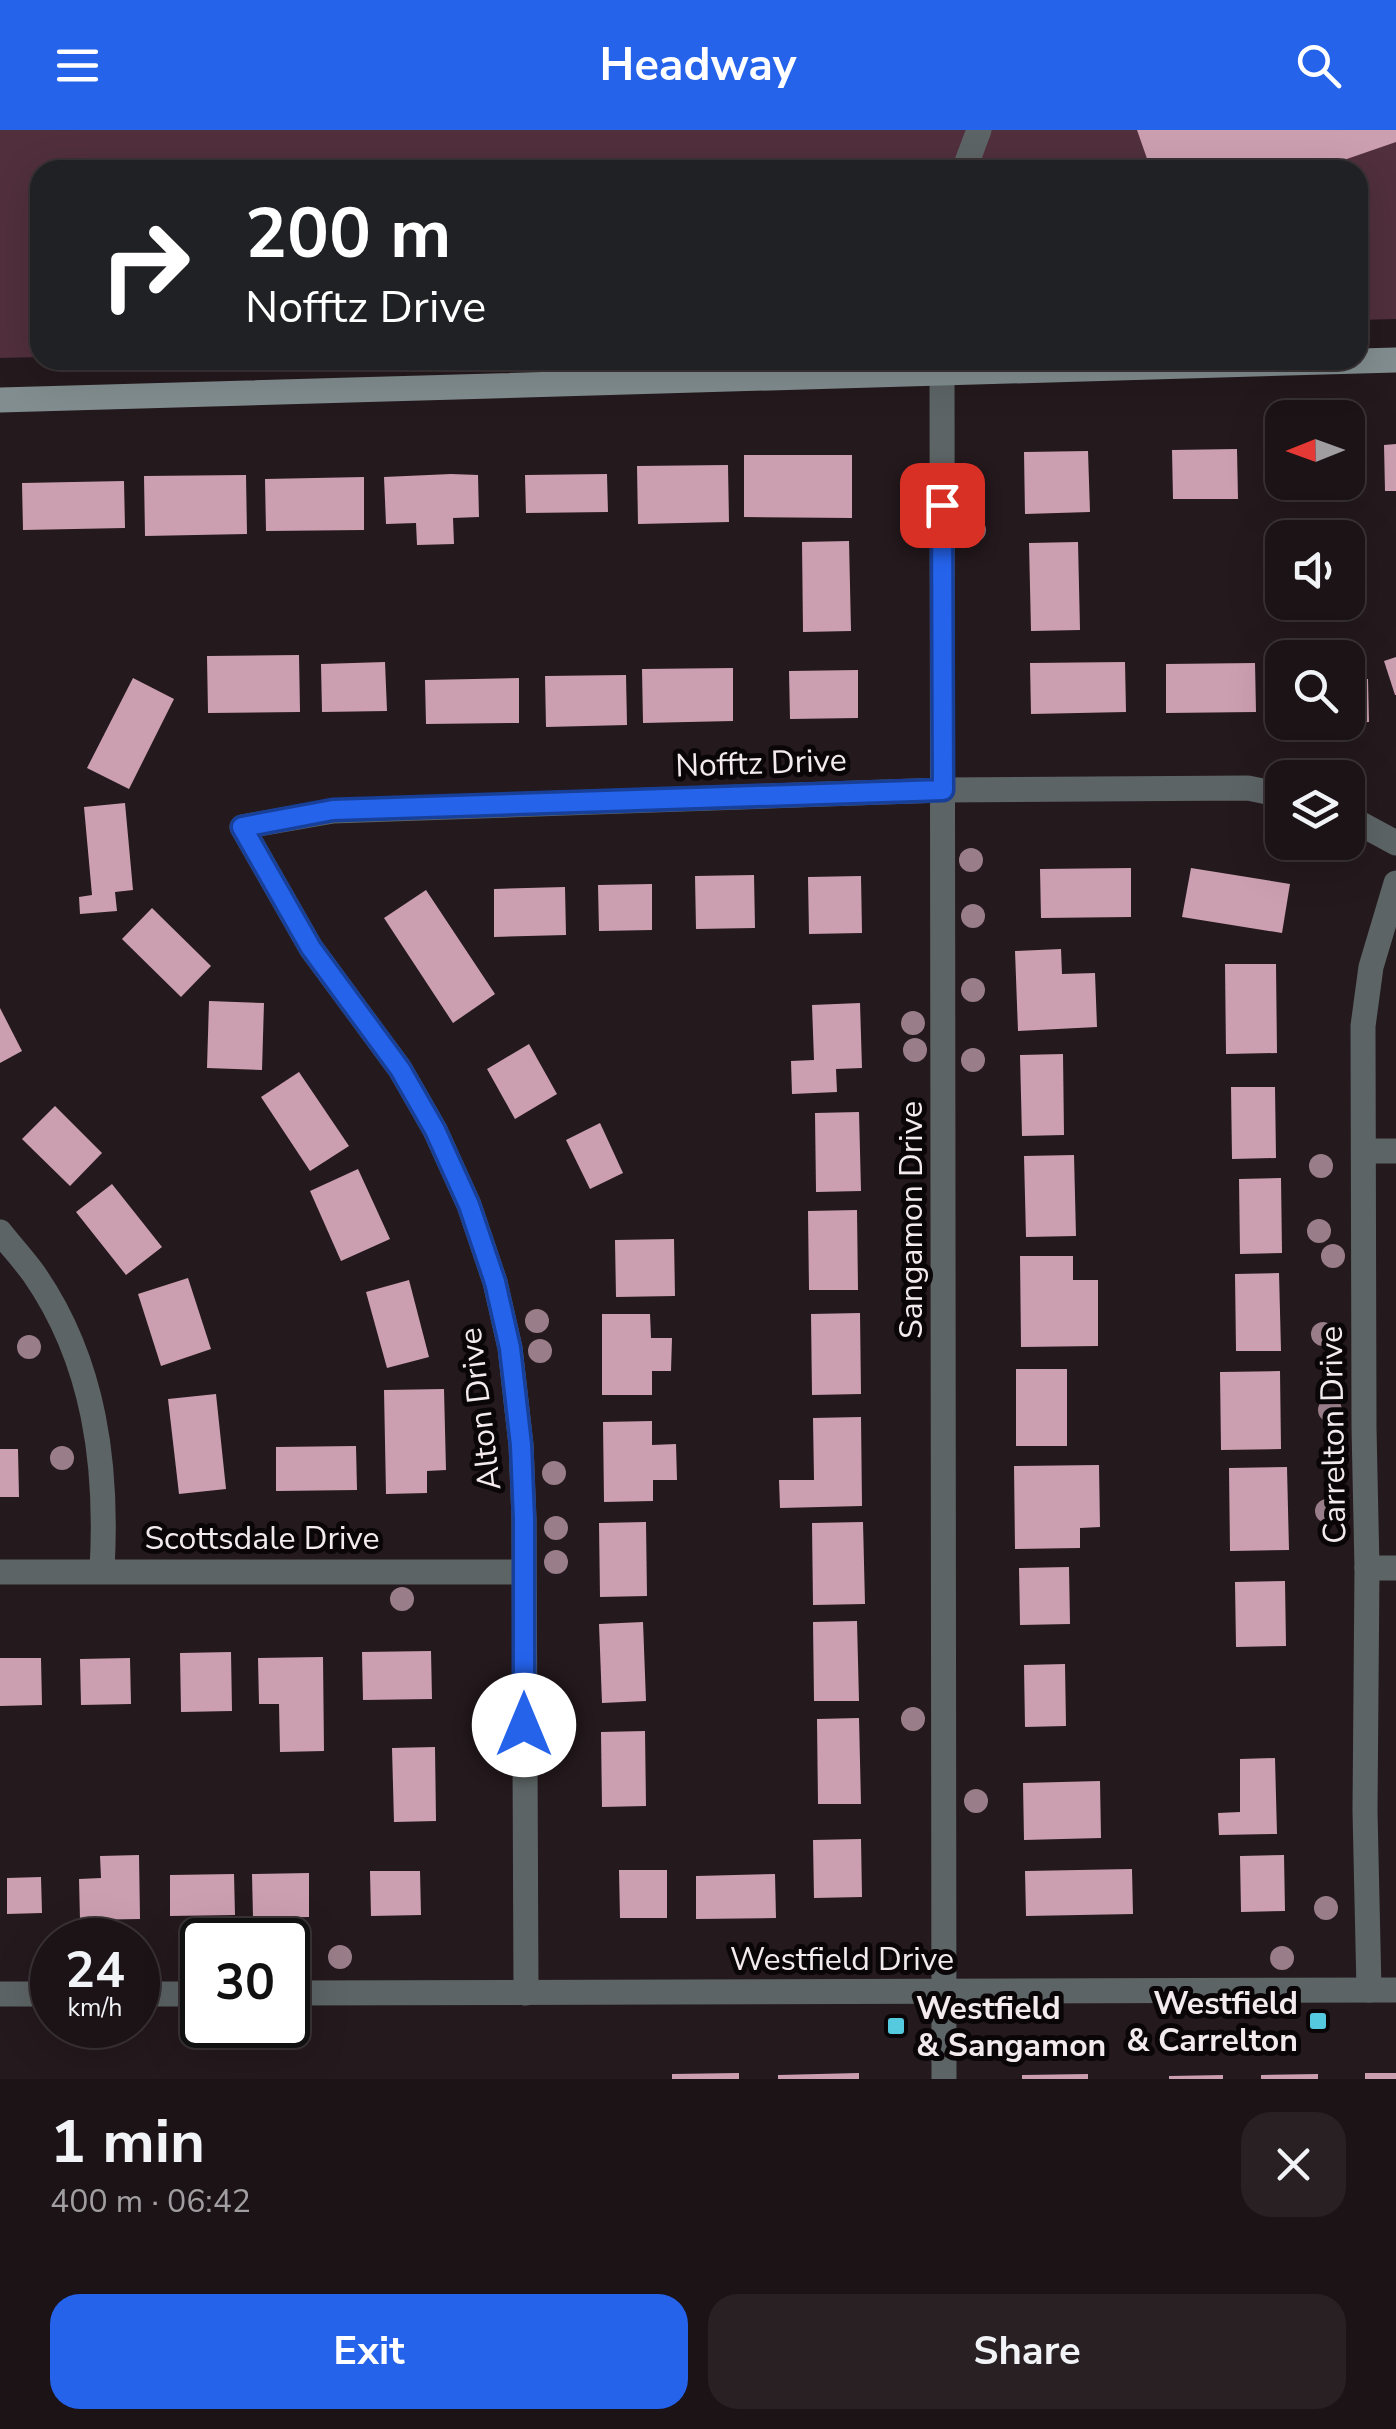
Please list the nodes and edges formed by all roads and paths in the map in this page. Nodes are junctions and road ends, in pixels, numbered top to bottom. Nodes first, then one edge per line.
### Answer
1 (979, 130) edge
2 (968, 160) edge
3 (1368, 360) edge
4 (1396, 360) edge
5 (831, 370) edge
6 (942, 370) edge
7 (0, 400) edge
8 (943, 790) junction
9 (1265, 792) edge
10 (1365, 826) edge
11 (242, 827) joint
12 (1396, 843) edge
13 (1396, 883) edge
14 (1365, 1152) junction
15 (1396, 1152) edge
16 (0, 1232) edge
17 (1366, 1568) junction
18 (1396, 1568) edge
19 (102, 1570) junction
20 (0, 1572) edge
21 (524, 1572) junction
22 (1368, 1990) junction
23 (1396, 1990) edge
24 (526, 1992) junction
25 (944, 1992) junction
26 (310, 1993) edge
27 (0, 1994) edge
28 (30, 1994) edge
29 (944, 2079) edge

1 - 2 street
3 - 4 street
5 - 7 street
6 - 8 street, Sangamon Drive
8 - 9 street, Nofftz Drive
8 - 11 street, Nofftz Drive
8 - 25 street, Sangamon Drive
10 - 12 street
11 - 21 street, Alton Drive
13 - 14 street, Carrelton Drive
14 - 15 street
14 - 17 street, Carrelton Drive
16 - 19 street
17 - 18 street
17 - 22 street, Carrelton Drive
19 - 20 street, Scottsdale Drive
19 - 21 street, Scottsdale Drive
21 - 24 street, Alton Drive
22 - 23 street, Westfield Drive
22 - 25 street, Westfield Drive
24 - 25 street, Westfield Drive
24 - 26 street, Westfield Drive
25 - 29 street, Sangamon Drive
27 - 28 street

